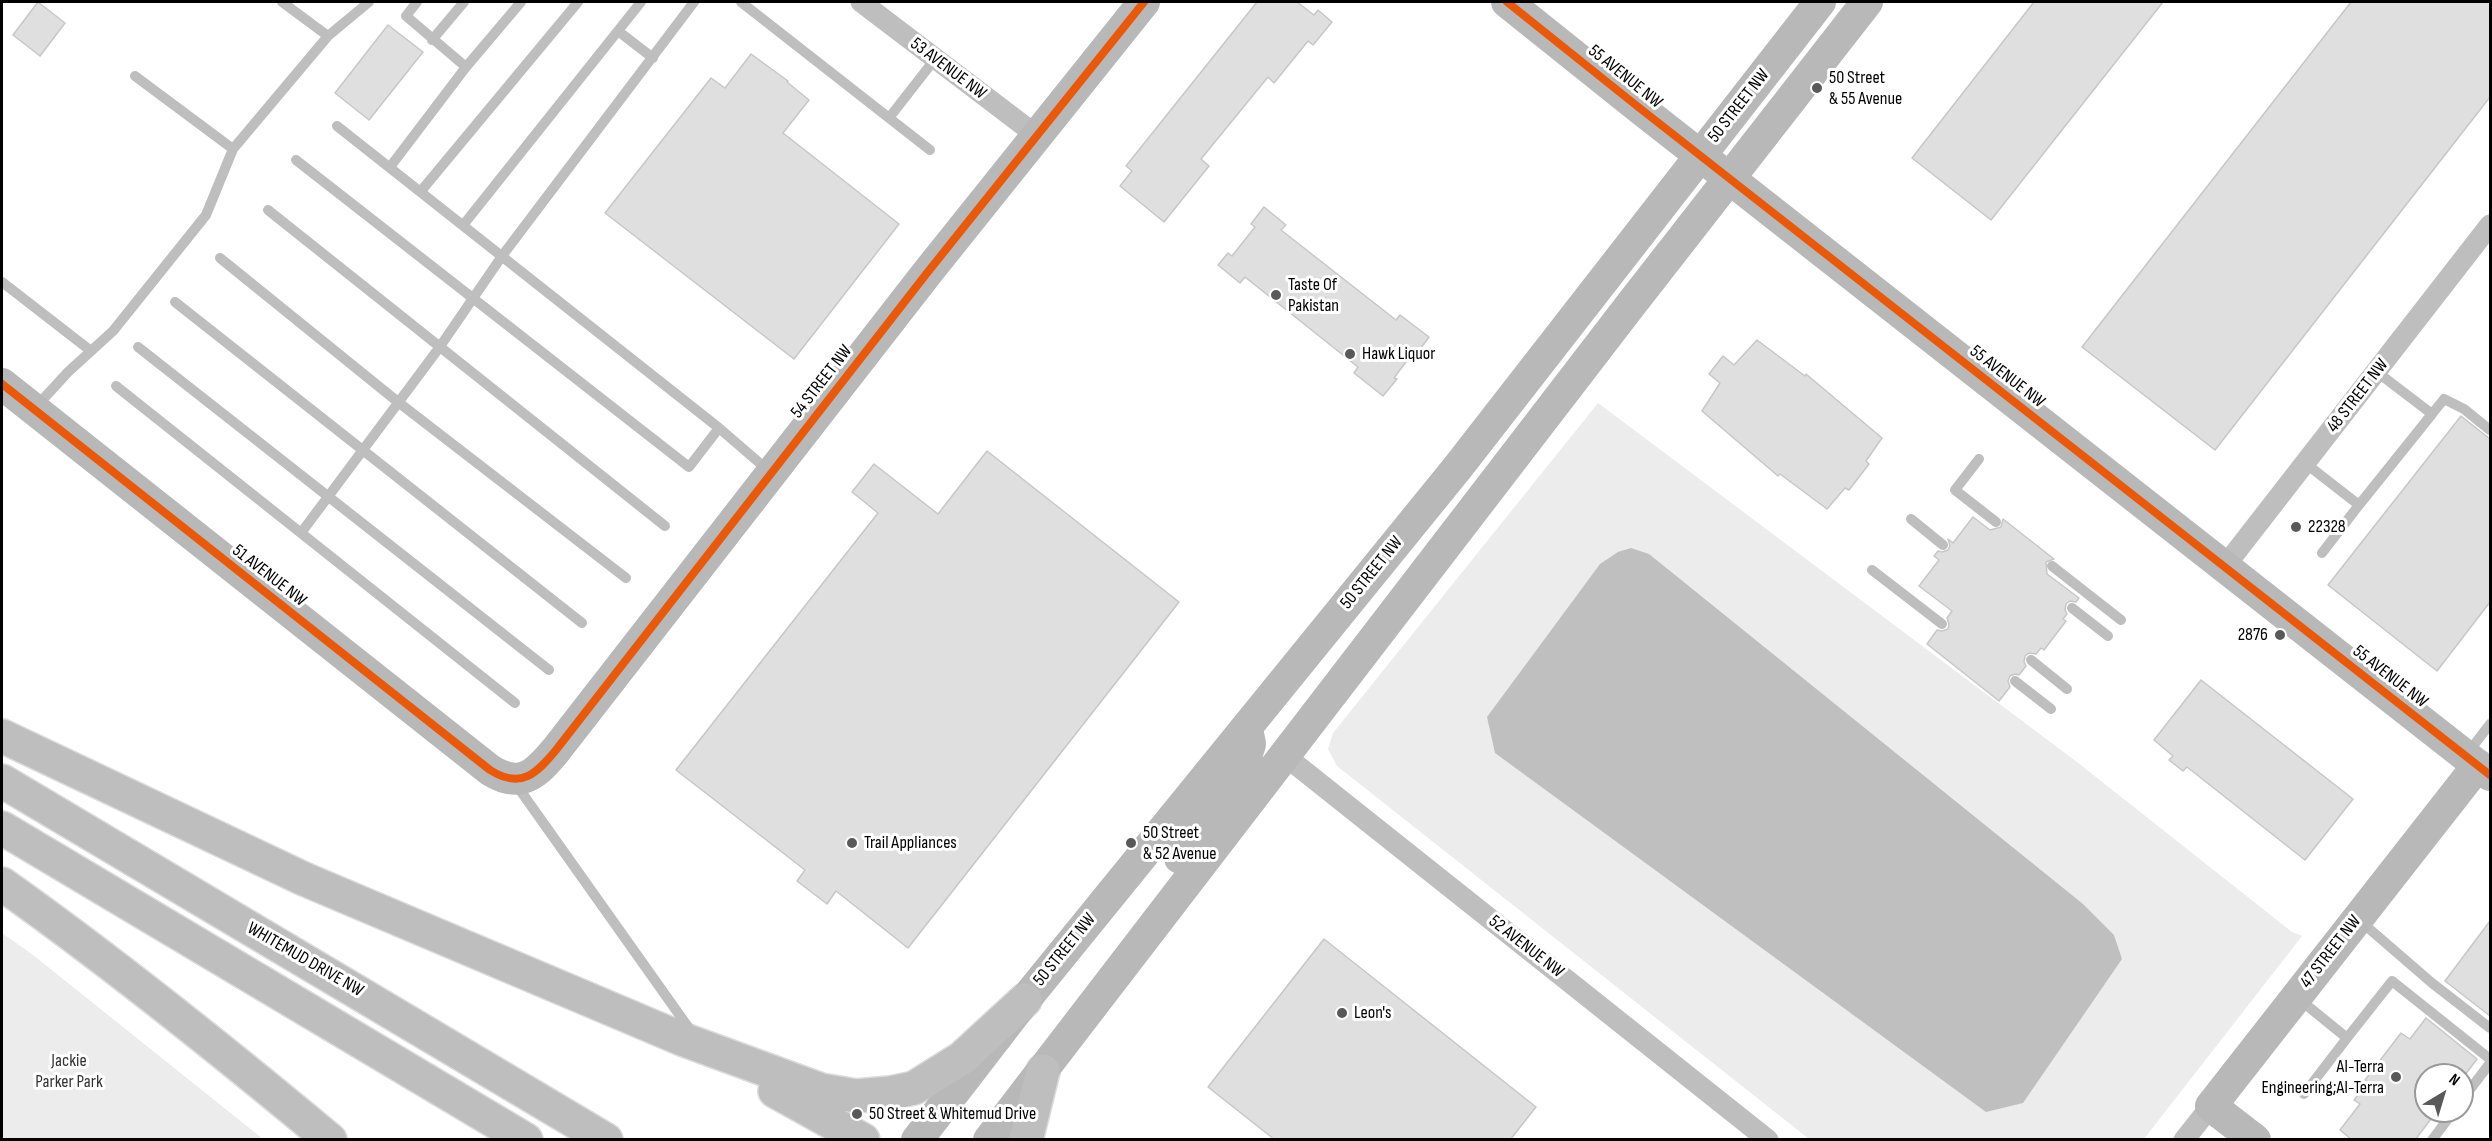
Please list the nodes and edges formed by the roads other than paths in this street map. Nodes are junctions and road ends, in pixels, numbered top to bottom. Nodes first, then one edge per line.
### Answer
1 (282, 2) edge
2 (369, 2) edge
3 (417, 2) edge
4 (464, 2) edge
5 (521, 2) edge
6 (578, 2) edge
7 (641, 2) edge
8 (694, 2) edge
9 (741, 2) edge
10 (861, 2) edge
11 (1144, 2) edge
12 (1507, 2) edge
13 (1820, 2) edge
14 (1867, 2) edge
15 (618, 30) junction
16 (328, 36) junction
17 (432, 40) junction
18 (653, 58) junction
19 (935, 58) junction
20 (466, 67) junction
21 (135, 76) dead end
22 (890, 118) junction
23 (337, 126) dead end
24 (1036, 135) junction
25 (233, 149) junction
26 (930, 150) dead end
27 (1701, 156) junction
28 (296, 160) dead end
29 (390, 166) junction
30 (1730, 179) junction
31 (421, 191) junction
32 (268, 210) dead end
33 (464, 224) junction
34 (2490, 225) edge
35 (502, 256) junction
36 (220, 258) dead end
37 (2, 282) edge
38 (473, 298) junction
39 (175, 302) dead end
40 (138, 347) dead end
41 (439, 348) junction
42 (91, 351) junction
43 (2377, 372) junction
44 (2, 384) edge
45 (116, 386) dead end
46 (398, 402) junction
47 (34, 409) junction
48 (2432, 414) junction
49 (719, 428) junction
50 (2490, 430) edge
51 (362, 451) junction
52 (1979, 459) dead end
53 (2305, 463) junction
54 (1458, 467) junction
55 (770, 472) junction
56 (328, 496) junction
57 (2359, 505) junction
58 (1911, 519) dead end
59 (1996, 522) dead end
60 (665, 526) dead end
61 (301, 533) junction
62 (1944, 545) dead end
63 (2322, 553) dead end
64 (2052, 566) dead end
65 (2225, 566) junction
66 (1872, 570) dead end
67 (626, 579) dead end
68 (2072, 608) dead end
69 (2121, 620) dead end
70 (582, 623) dead end
71 (1942, 624) dead end
72 (2108, 636) dead end
73 (2031, 660) dead end
74 (549, 670) dead end
75 (2015, 681) dead end
76 (2067, 689) dead end
77 (515, 703) dead end
78 (2051, 709) dead end
79 (2490, 724) edge
80 (1246, 729) junction
81 (2, 736) edge
82 (1284, 755) junction
83 (2478, 765) edge
84 (518, 778) junction
85 (2, 781) edge
86 (2, 828) edge
87 (2, 884) edge
88 (2358, 919) junction
89 (1105, 988) junction
90 (2296, 997) junction
91 (1025, 1000) junction
92 (2490, 1028) edge
93 (2347, 1038) junction
94 (692, 1043) junction
95 (2490, 1061) edge
96 (1043, 1071) junction
97 (2474, 1083) edge
98 (2304, 1094) dead end
99 (2211, 1106) junction
100 (2445, 1123) edge
101 (330, 1140) edge
102 (526, 1140) edge
103 (606, 1140) edge
104 (863, 1140) edge
105 (916, 1140) edge
106 (988, 1140) edge
107 (1026, 1140) edge
108 (1768, 1140) edge
109 (2184, 1140) edge
110 (2254, 1140) edge
111 (2432, 1140) edge

1 - 16 lane
2 - 16 lane
3 - 17 lane
4 - 17 lane
5 - 20 lane
6 - 31 lane
7 - 15 lane
8 - 18 lane
9 - 22 lane
10 - 19 street, 53 AVENUE NW
11 - 24 main road, 54 STREET NW
12 - 27 main road, 55 AVENUE NW
13 - 27 main road, 50 STREET NW
14 - 30 main road, 50 STREET NW
15 - 18 lane
15 - 33 lane
16 - 25 lane
17 - 20 lane
18 - 35 lane
19 - 22 lane
19 - 24 street, 53 AVENUE NW
20 - 29 lane
21 - 25 lane
22 - 26 lane
23 - 29 lane
24 - 55 main road, 54 STREET NW
25 - 42 lane
27 - 30 main road, 55 AVENUE NW
27 - 54 main road, 50 STREET NW
28 - 38 lane
29 - 31 lane
30 - 65 main road, 55 AVENUE NW
30 - 82 main road, 50 STREET NW
31 - 33 lane
32 - 41 lane
33 - 35 lane
34 - 43 street, 48 STREET NW
35 - 38 lane
35 - 49 lane
36 - 46 lane
37 - 42 lane
38 - 41 lane
38 - 49 lane
39 - 51 lane
40 - 56 lane
41 - 46 lane
41 - 60 lane
42 - 47 lane
43 - 48 lane
43 - 53 street, 48 STREET NW
44 - 47 main road, 51 AVENUE NW
45 - 61 lane
46 - 51 lane
46 - 67 lane
47 - 84 main road, 51 AVENUE NW
48 - 50 lane
48 - 57 lane
49 - 55 lane
51 - 56 lane
51 - 70 lane
52 - 59 lane
53 - 57 lane
53 - 65 street, 48 STREET NW
54 - 80 main road, 50 STREET NW
54 - 82 main road
55 - 84 main road, 54 STREET NW
56 - 61 lane
56 - 74 lane
57 - 63 lane
58 - 62 lane
61 - 77 lane
64 - 69 lane
65 - 83 main road, 55 AVENUE NW
66 - 71 lane
68 - 72 lane
73 - 76 lane
75 - 78 lane
79 - 83 lane
80 - 89 main road
80 - 91 main road, 50 STREET NW
81 - 94 highway
82 - 89 main road, 50 STREET NW
82 - 108 street, 52 AVENUE NW
83 - 88 main road, 47 STREET NW
84 - 94 lane
85 - 103 highway, WHITEMUD DRIVE NW
86 - 102 highway
87 - 101 highway
88 - 90 main road, 47 STREET NW
88 - 92 lane
89 - 96 main road, 50 STREET NW
90 - 93 lane
90 - 99 main road, 47 STREET NW
91 - 94 highway
91 - 105 main road, 50 STREET NW
93 - 95 lane
93 - 98 lane
94 - 104 highway
95 - 97 lane
96 - 106 main road, 50 STREET NW
96 - 107 highway
99 - 109 street, 47 STREET NW
99 - 110 main road
100 - 111 lane

